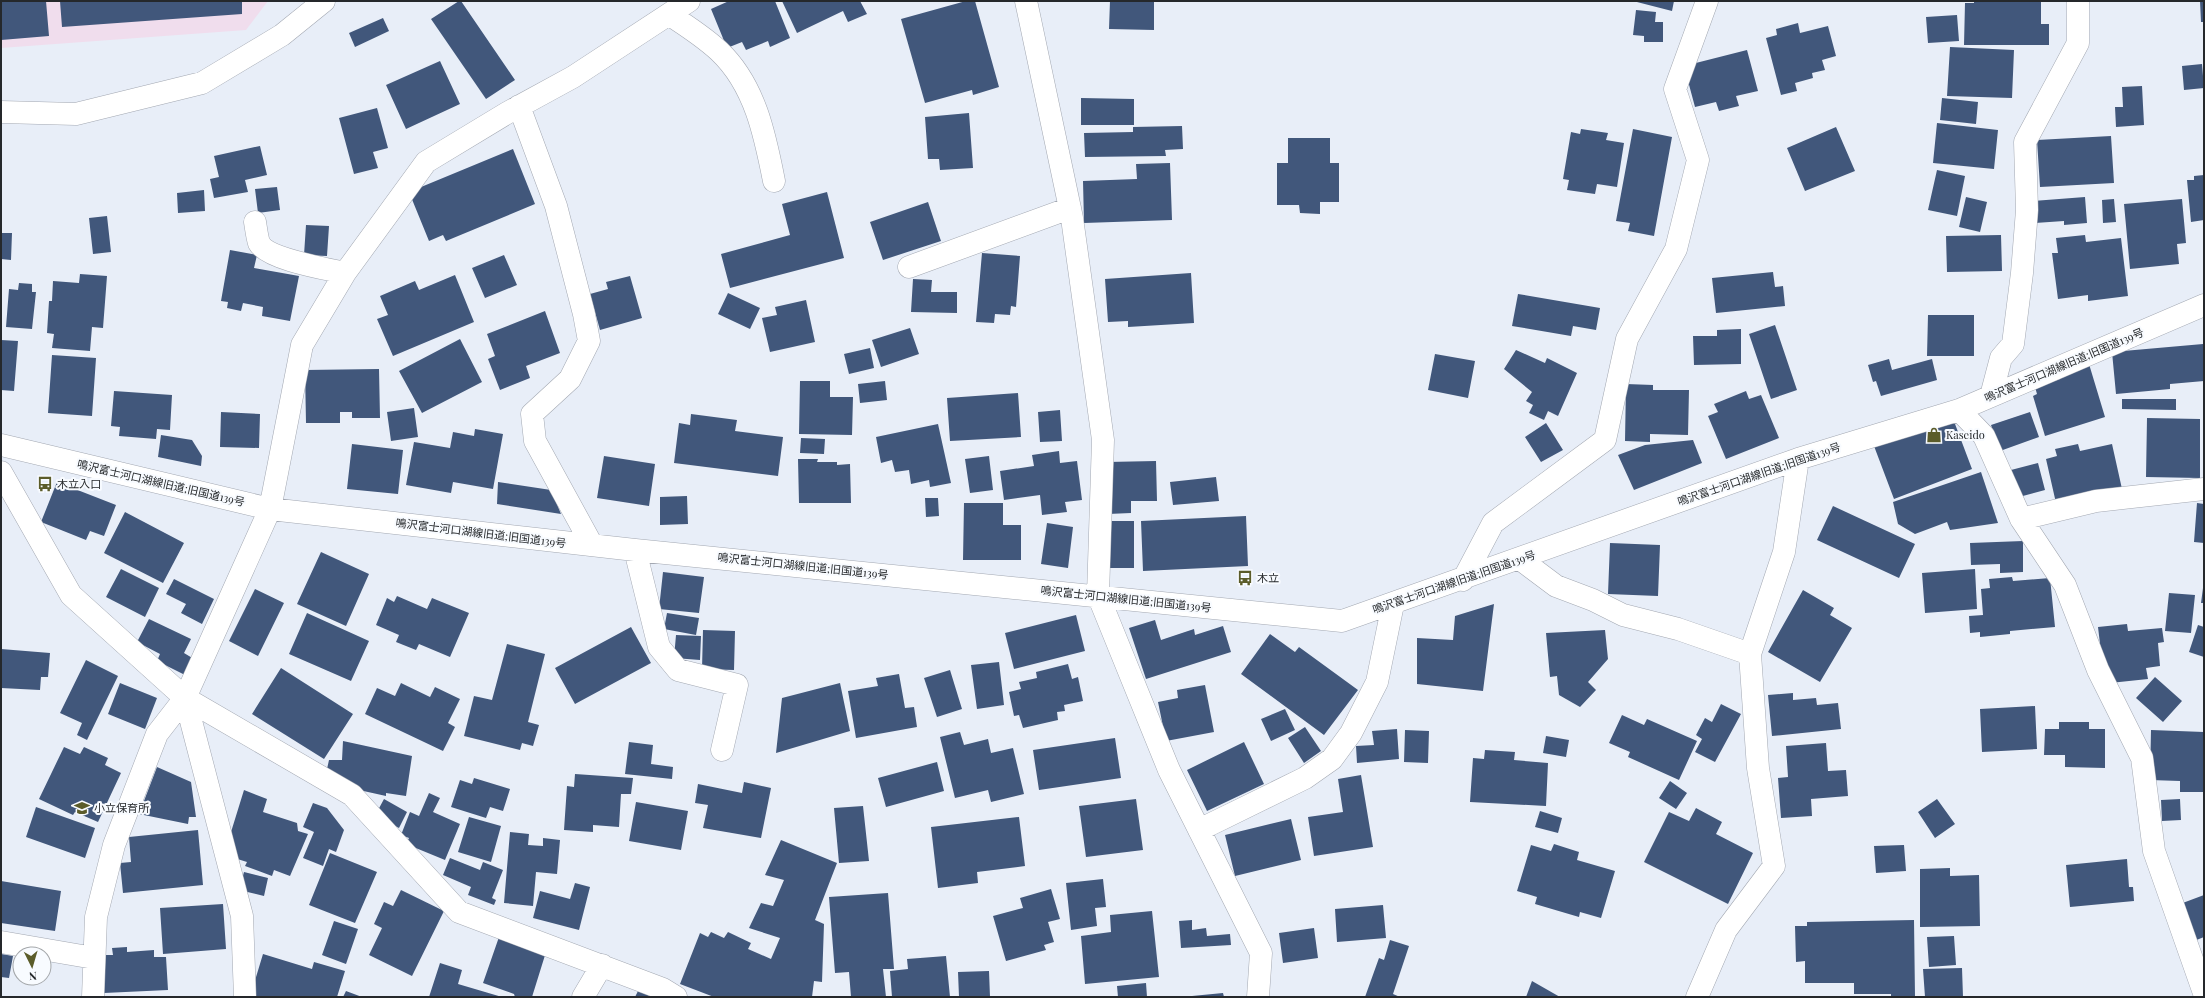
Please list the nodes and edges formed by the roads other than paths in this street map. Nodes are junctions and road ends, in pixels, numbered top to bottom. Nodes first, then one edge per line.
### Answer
1 (324, 1) edge
2 (689, 1) edge
3 (1026, 1) edge
4 (1707, 1) edge
5 (2078, 1) edge
6 (670, 15) junction
7 (519, 106) junction
8 (1, 112) edge
9 (774, 182) dead end
10 (1070, 208) junction
11 (255, 222) dead end
12 (909, 268) dead end
13 (345, 273) junction
14 (2204, 305) edge
15 (1991, 396) junction
16 (1959, 410) junction
17 (1, 445) edge
18 (1798, 459) junction
19 (1, 472) edge
20 (2204, 490) edge
21 (270, 509) junction
22 (2021, 519) junction
23 (592, 545) junction
24 (635, 550) junction
25 (1520, 559) junction
26 (1463, 580) junction
27 (1098, 595) junction
28 (1393, 604) junction
29 (1750, 654) junction
30 (185, 698) junction
31 (722, 750) dead end
32 (1199, 830) junction
33 (1, 942) edge
34 (94, 958) junction
35 (602, 965) junction
36 (2204, 993) edge
37 (93, 997) edge
38 (244, 997) edge
39 (583, 997) edge
40 (676, 997) edge
41 (1258, 997) edge
42 (1697, 997) edge

1 - 8 street
2 - 6 street
3 - 10 street
4 - 26 street
5 - 15 street
6 - 7 street
6 - 9 street
7 - 13 street
7 - 23 street
10 - 12 street
10 - 27 street
11 - 13 street
13 - 21 street
14 - 15 street, 鳴沢富士河口湖線旧道;旧国道139号
15 - 16 street, 鳴沢富士河口湖線旧道;旧国道139号
16 - 18 street, 鳴沢富士河口湖線旧道;旧国道139号
16 - 22 street
17 - 21 street, 鳴沢富士河口湖線旧道;旧国道139号
18 - 25 street, 鳴沢富士河口湖線旧道;旧国道139号
18 - 29 street
19 - 30 street
20 - 22 street
21 - 23 street, 鳴沢富士河口湖線旧道;旧国道139号
21 - 30 street
22 - 36 street
23 - 24 street, 鳴沢富士河口湖線旧道;旧国道139号
24 - 27 street, 鳴沢富士河口湖線旧道;旧国道139号
24 - 31 street
25 - 26 street, 鳴沢富士河口湖線旧道;旧国道139号
25 - 29 street
26 - 28 street, 鳴沢富士河口湖線旧道;旧国道139号
27 - 28 street, 鳴沢富士河口湖線旧道;旧国道139号
27 - 32 street
28 - 32 street
29 - 42 street
30 - 34 street
30 - 35 street
30 - 38 street
32 - 41 street
33 - 34 street
34 - 37 street
35 - 39 street
35 - 40 street

